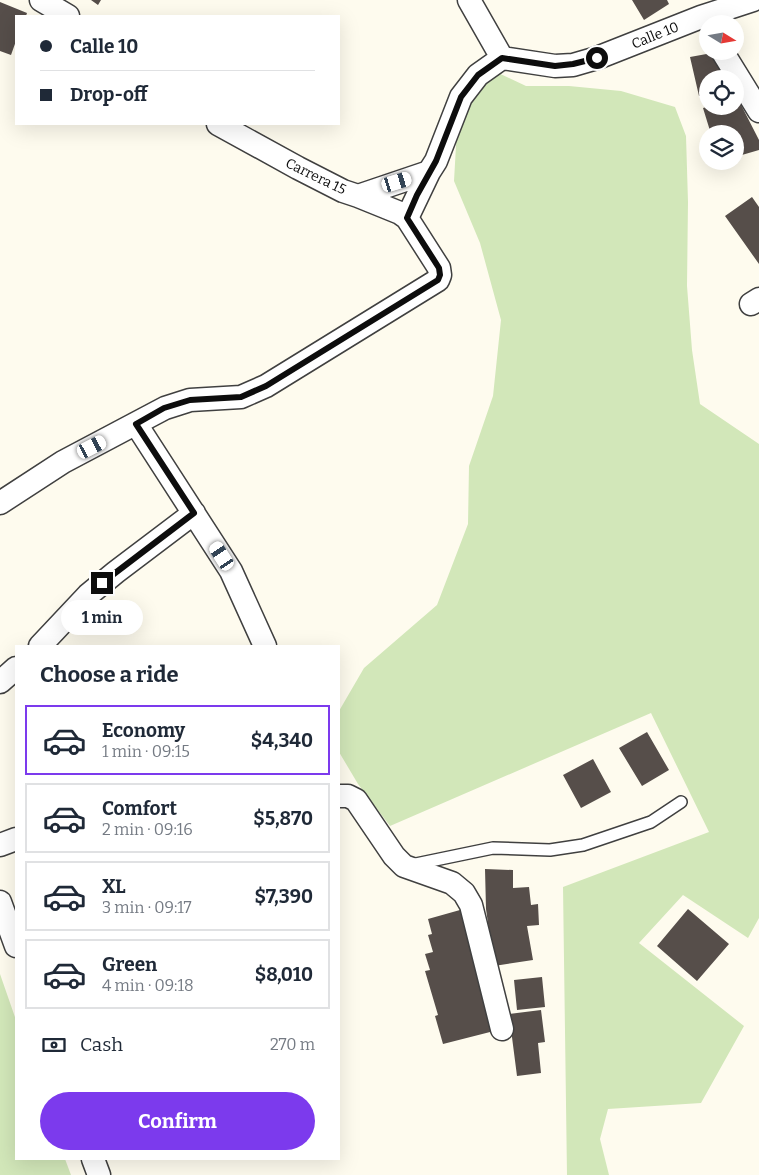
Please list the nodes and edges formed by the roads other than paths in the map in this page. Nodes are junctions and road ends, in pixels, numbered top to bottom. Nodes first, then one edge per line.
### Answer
1 (41, 0) edge
2 (469, 0) edge
3 (753, 0) edge
4 (66, 15) edge
5 (720, 15) edge
6 (699, 24) edge
7 (502, 58) junction
8 (728, 60) edge
9 (759, 110) edge
10 (220, 125) edge
11 (430, 172) junction
12 (358, 196) junction
13 (407, 218) junction
14 (136, 424) junction
15 (0, 504) edge
16 (194, 513) junction
17 (41, 645) edge
18 (264, 645) edge
19 (15, 669) edge
20 (0, 682) edge
21 (340, 796) edge
22 (681, 802) dead end
23 (15, 839) edge
24 (0, 845) edge
25 (404, 866) junction
26 (0, 902) edge
27 (15, 943) edge
28 (502, 1029) dead end
29 (93, 1160) edge
30 (98, 1175) edge

1 - 4 street
2 - 7 street
3 - 5 street, Calle 10
6 - 7 street, Calle 10
7 - 11 street
8 - 9 street
10 - 12 street, Carrera 15
11 - 12 street, Carrera 15
11 - 13 street
12 - 13 street
13 - 14 street
14 - 15 street
14 - 16 street
16 - 17 street
16 - 18 street
19 - 20 street
21 - 25 street
22 - 25 lane
23 - 24 street
25 - 28 street
26 - 27 street
29 - 30 street

